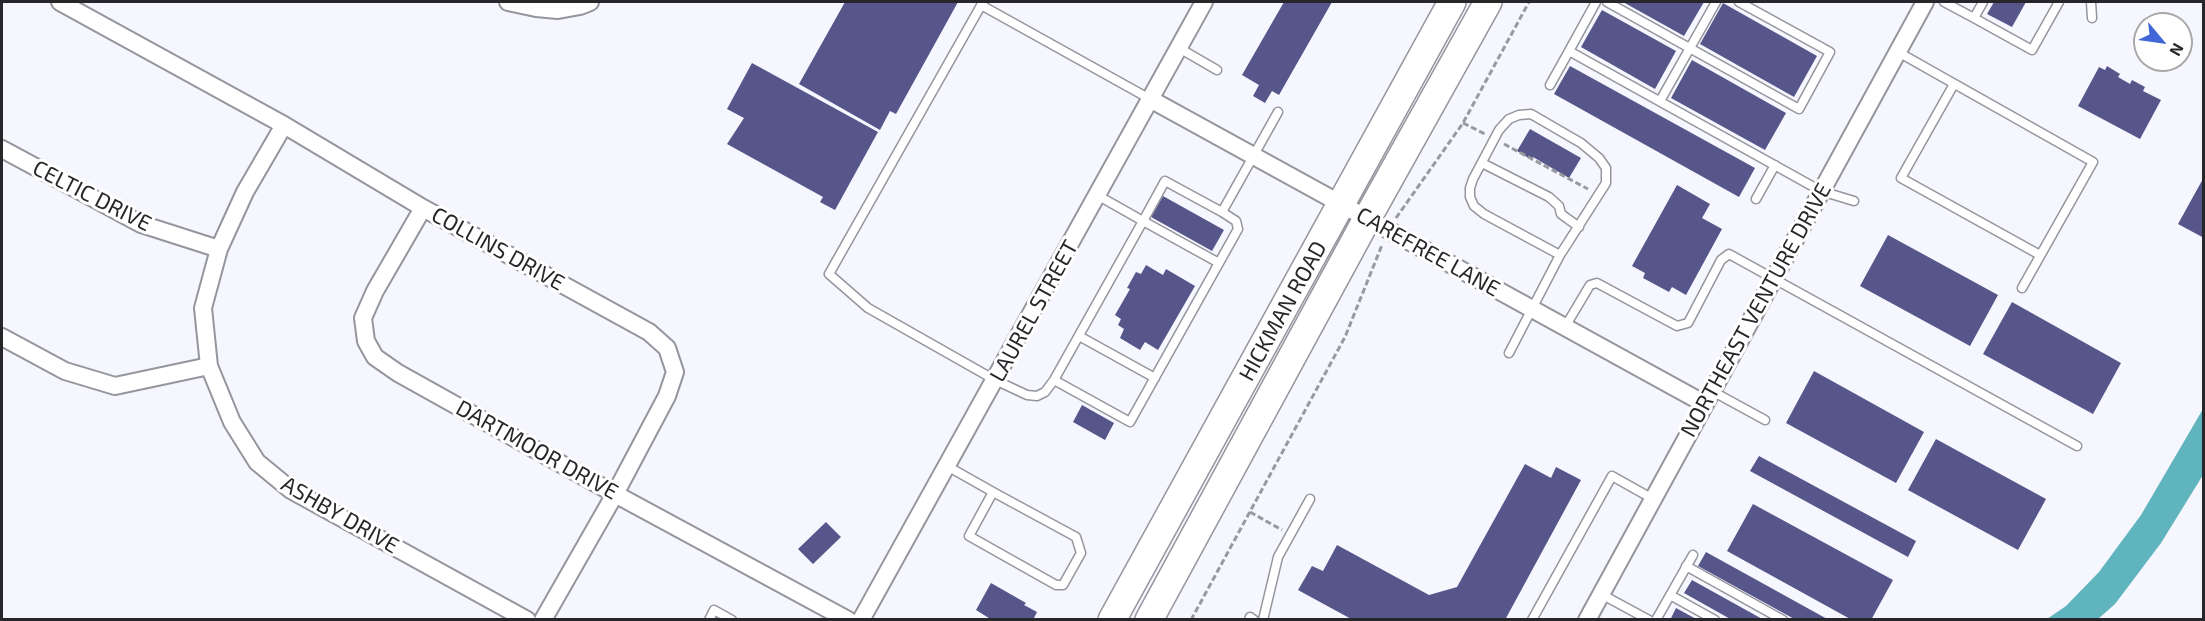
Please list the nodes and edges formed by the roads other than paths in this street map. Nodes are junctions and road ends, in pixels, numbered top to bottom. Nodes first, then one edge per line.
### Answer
1 (60, 2) edge
2 (508, 2) edge
3 (1204, 2) edge
4 (1452, 2) edge
5 (1488, 2) edge
6 (1596, 2) edge
7 (1607, 2) edge
8 (1716, 2) edge
9 (1740, 2) edge
10 (1925, 2) edge
11 (1944, 2) edge
12 (1983, 2) edge
13 (2059, 2) edge
14 (2091, 2) edge
15 (982, 3) edge
16 (585, 4) edge
17 (1974, 18) junction
18 (2092, 18) dead end
19 (1179, 48) junction
20 (1690, 48) junction
21 (1569, 51) junction
22 (1898, 52) junction
23 (1217, 70) dead end
24 (1954, 84) junction
25 (1550, 85) dead end
26 (1150, 99) junction
27 (1660, 101) junction
28 (1278, 112) dead end
29 (284, 125) junction
30 (2, 148) edge
31 (1253, 156) junction
32 (1482, 163) junction
33 (1775, 165) junction
34 (1821, 191) junction
35 (1097, 195) junction
36 (1756, 199) dead end
37 (1854, 201) dead end
38 (1341, 205) junction
39 (423, 208) junction
40 (1222, 212) junction
41 (1143, 221) junction
42 (1378, 224) junction
43 (1579, 227) junction
44 (219, 249) junction
45 (1560, 255) junction
46 (2040, 255) junction
47 (1219, 263) junction
48 (1773, 279) junction
49 (2022, 288) dead end
50 (1533, 309) junction
51 (1565, 327) junction
52 (1079, 336) junction
53 (2, 337) edge
54 (1509, 353) dead end
55 (209, 366) junction
56 (1155, 378) junction
57 (995, 380) junction
58 (1054, 380) junction
59 (1708, 398) junction
60 (1765, 420) dead end
61 (2078, 446) dead end
62 (948, 466) junction
63 (993, 492) junction
64 (615, 494) junction
65 (1310, 499) dead end
66 (1653, 499) junction
67 (1692, 555) dead end
68 (1686, 566) junction
69 (1601, 594) junction
70 (1670, 595) junction
71 (527, 620) edge
72 (543, 620) edge
73 (709, 620) edge
74 (732, 620) edge
75 (848, 620) edge
76 (861, 620) edge
77 (1112, 620) edge
78 (1149, 620) edge
79 (1249, 620) edge
80 (1254, 620) edge
81 (1263, 620) edge
82 (1532, 620) edge
83 (1587, 620) edge
84 (1649, 620) edge
85 (1656, 620) edge
86 (1714, 620) edge
87 (1783, 620) edge

1 - 29 street, COLLINS DRIVE
2 - 16 street
3 - 19 street, LAUREL STREET
4 - 38 highway, HICKMAN ROAD
5 - 42 highway, HICKMAN ROAD
6 - 21 lane
7 - 20 lane
8 - 20 lane
9 - 20 lane
10 - 22 street, NORTHEAST VENTURE DRIVE
11 - 17 lane
12 - 17 lane
13 - 17 lane
14 - 18 lane
15 - 26 lane
15 - 57 lane
19 - 23 lane
19 - 26 street, LAUREL STREET
20 - 27 lane
21 - 25 lane
21 - 27 lane
22 - 24 lane
22 - 34 street, NORTHEAST VENTURE DRIVE
24 - 46 lane
24 - 46 lane
26 - 31 street, CAREFREE LANE
26 - 35 street, LAUREL STREET
27 - 33 lane
28 - 31 lane
29 - 39 street, COLLINS DRIVE
29 - 44 street, ASHBY DRIVE
30 - 44 street, CELTIC DRIVE
31 - 38 street, CAREFREE LANE
31 - 40 lane
32 - 43 lane
32 - 43 lane
32 - 45 lane
33 - 34 lane
33 - 36 lane
34 - 37 lane
34 - 48 street, NORTHEAST VENTURE DRIVE
35 - 41 lane
35 - 57 street, LAUREL STREET
38 - 42 street, CAREFREE LANE
38 - 77 highway, HICKMAN ROAD
39 - 64 street, DARTMOOR DRIVE
39 - 64 street, COLLINS DRIVE
40 - 41 lane
40 - 47 lane
41 - 47 lane
41 - 52 lane
42 - 50 street, CAREFREE LANE
42 - 78 highway, HICKMAN ROAD
43 - 45 lane
44 - 55 street, ASHBY DRIVE
45 - 50 lane
46 - 49 lane
47 - 56 lane
48 - 51 lane
48 - 59 street, NORTHEAST VENTURE DRIVE
48 - 61 lane
50 - 51 street, CAREFREE LANE
50 - 54 lane
51 - 59 street, CAREFREE LANE
52 - 56 lane
52 - 58 lane
53 - 55 street
55 - 71 street, ASHBY DRIVE
56 - 58 lane
57 - 58 lane
57 - 62 street, LAUREL STREET
59 - 60 lane
59 - 66 street, NORTHEAST VENTURE DRIVE
62 - 63 lane
62 - 76 street, LAUREL STREET
63 - 63 lane
64 - 72 street, COLLINS DRIVE
64 - 75 street, DARTMOOR DRIVE
65 - 81 lane
66 - 69 street, NORTHEAST VENTURE DRIVE
66 - 82 lane
67 - 68 lane
68 - 70 lane
68 - 87 lane
69 - 83 street, NORTHEAST VENTURE DRIVE
69 - 84 lane
70 - 85 lane
70 - 86 lane
73 - 74 lane
79 - 80 lane

